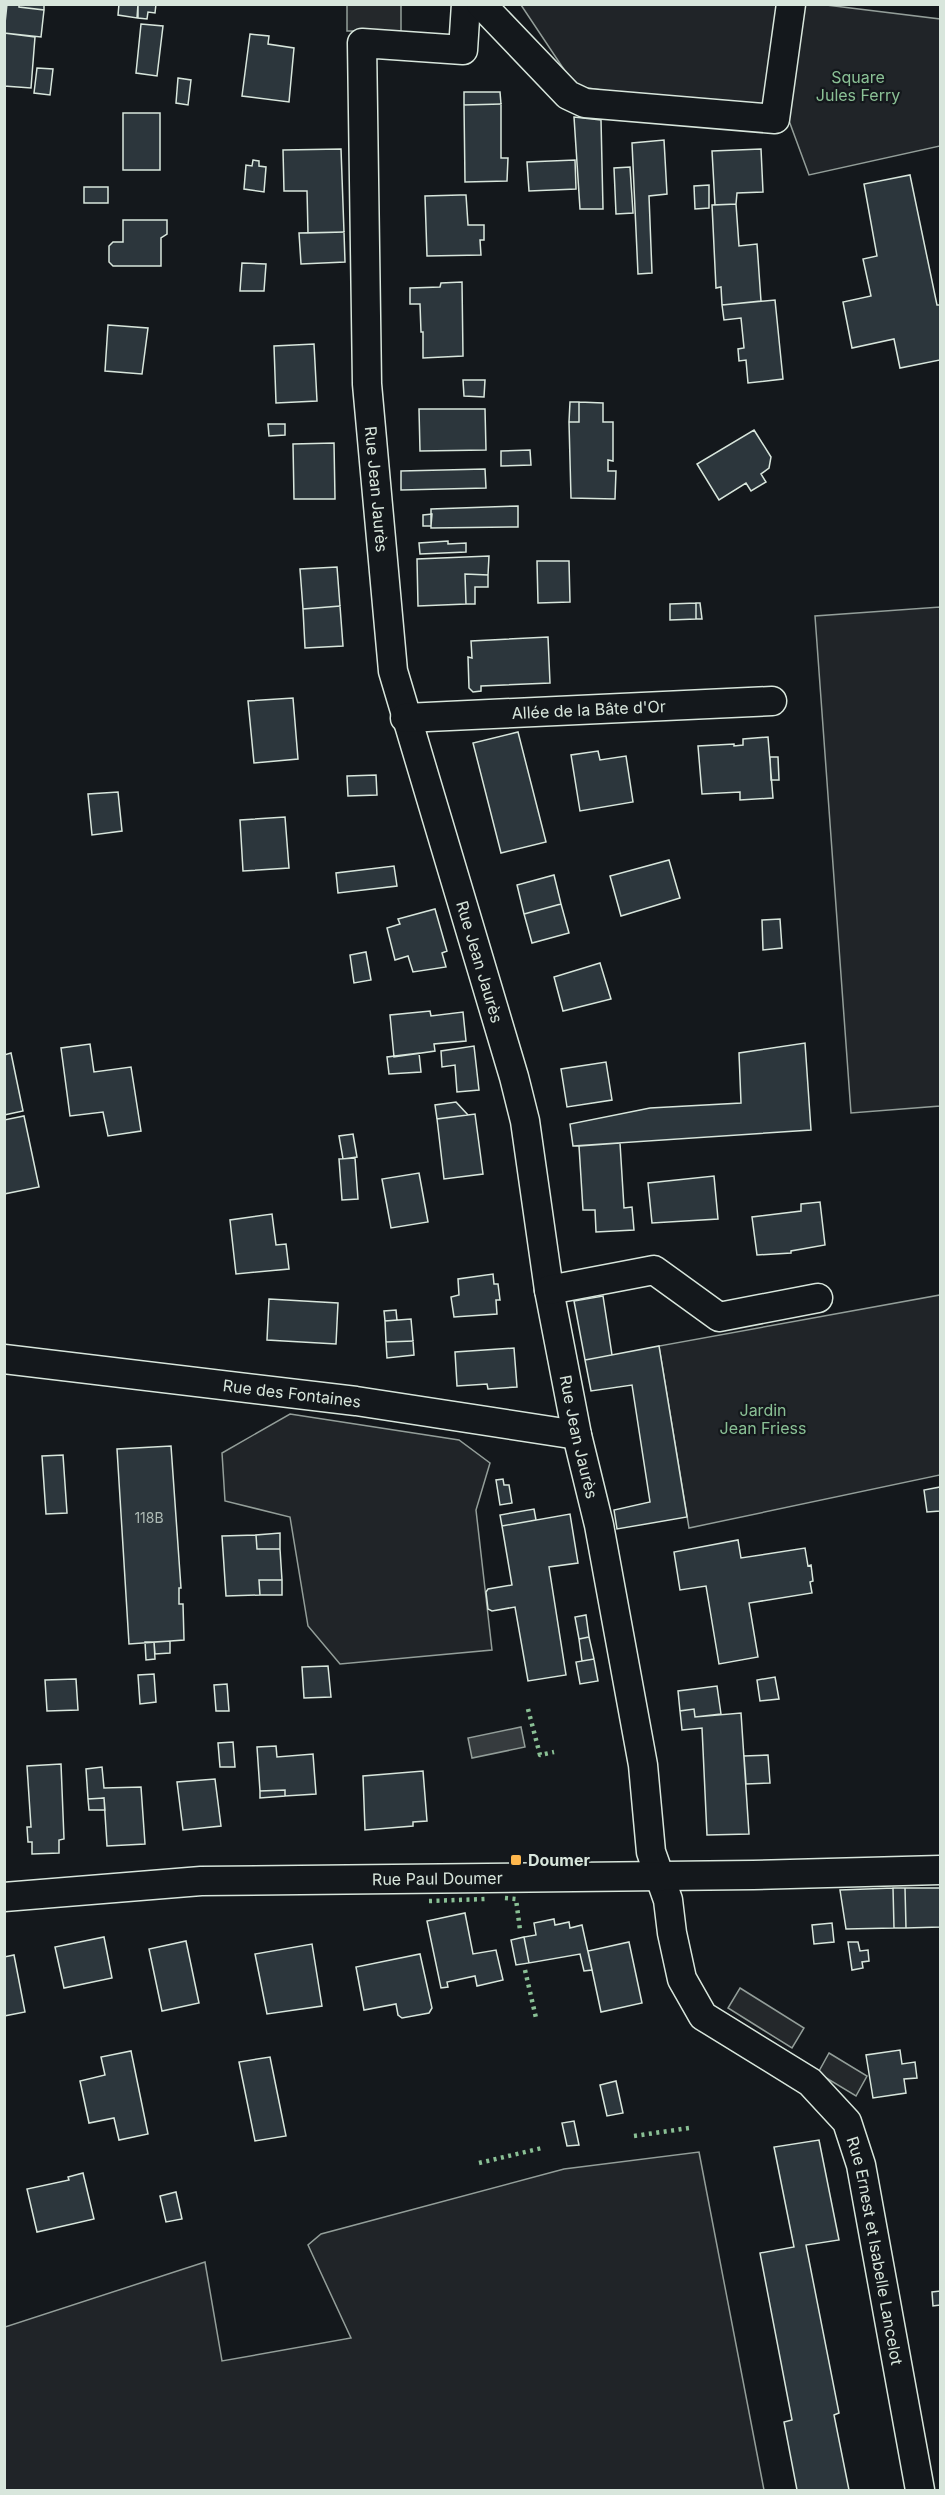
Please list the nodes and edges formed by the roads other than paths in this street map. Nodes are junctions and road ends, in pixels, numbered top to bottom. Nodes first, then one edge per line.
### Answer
1 (466, 4) edge
2 (481, 4) edge
3 (791, 4) edge
4 (772, 700) dead end
5 (405, 718) junction
6 (549, 1290) junction
7 (818, 1298) dead end
8 (4, 1359) edge
9 (577, 1435) junction
10 (940, 1870) edge
11 (659, 1876) junction
12 (4, 1897) edge
13 (920, 2490) edge

1 - 5 street, Rue Jean Jaurès
2 - 3 street
4 - 5 street, Allée de la Bâte d'Or
5 - 6 street, Rue Jean Jaurès
6 - 7 street
6 - 9 street, Rue Jean Jaurès
8 - 9 street, Rue des Fontaines
9 - 11 street, Rue Jean Jaurès
10 - 11 street, Rue Paul Doumer
11 - 12 street, Rue Paul Doumer
11 - 13 street, Rue Ernest et Isabelle Lancelot

